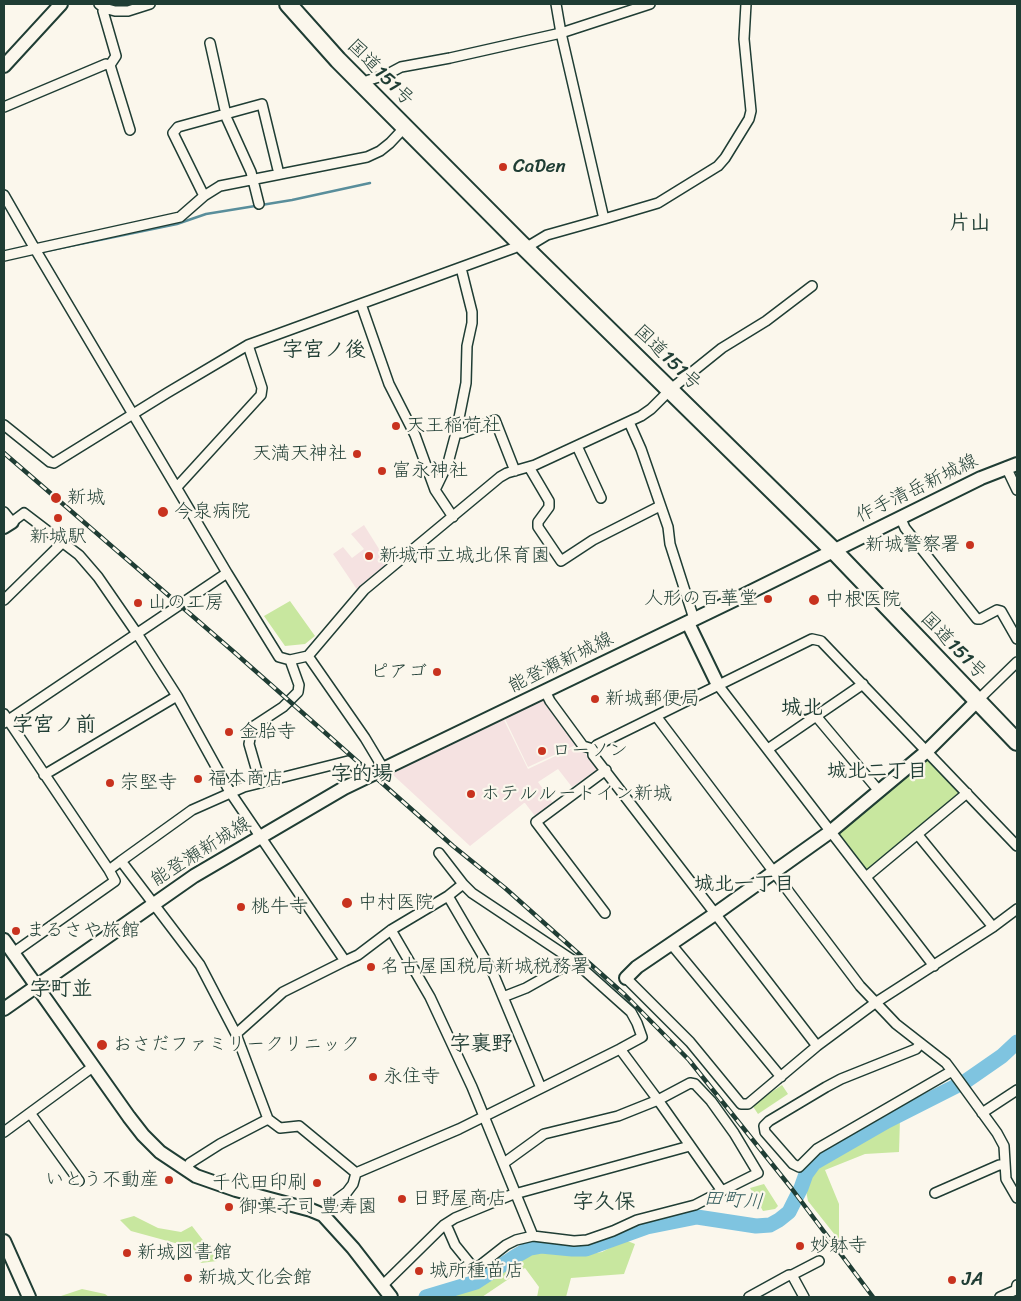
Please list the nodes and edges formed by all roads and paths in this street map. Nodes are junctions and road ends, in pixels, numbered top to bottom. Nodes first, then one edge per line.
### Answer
1 (61, 4) edge
2 (150, 4) edge
3 (288, 4) edge
4 (556, 4) edge
5 (650, 4) edge
6 (746, 4) edge
7 (101, 6) edge
8 (561, 33) junction
9 (210, 43) dead end
10 (110, 65) junction
11 (4, 66) edge
12 (363, 85) junction
13 (4, 106) edge
14 (225, 115) junction
15 (405, 127) junction
16 (130, 130) dead end
17 (278, 174) junction
18 (253, 179) junction
19 (4, 196) edge
20 (204, 196) junction
21 (258, 204) dead end
22 (604, 219) junction
23 (523, 246) junction
24 (37, 253) junction
25 (4, 256) edge
26 (461, 268) junction
27 (812, 286) dead end
28 (361, 304) junction
29 (248, 346) junction
30 (671, 389) junction
31 (133, 414) junction
32 (629, 422) junction
33 (4, 425) edge
34 (456, 433) junction
35 (577, 446) junction
36 (1011, 465) edge
37 (529, 467) junction
38 (514, 471) junction
39 (177, 487) junction
40 (435, 490) junction
41 (1017, 490) edge
42 (602, 498) dead end
43 (660, 506) junction
44 (453, 517) junction
45 (901, 518) junction
46 (6, 520) edge
47 (64, 542) junction
48 (834, 551) junction
49 (227, 573) junction
50 (4, 600) edge
51 (691, 621) junction
52 (136, 632) junction
53 (1017, 639) edge
54 (308, 656) junction
55 (290, 660) junction
56 (1017, 662) edge
57 (863, 684) junction
58 (718, 685) junction
59 (545, 691) junction
60 (177, 696) junction
61 (978, 700) junction
62 (656, 716) junction
63 (816, 716) junction
64 (5, 719) edge
65 (1017, 742) edge
66 (593, 749) junction
67 (768, 749) junction
68 (927, 750) junction
69 (383, 768) junction
70 (606, 770) junction
71 (44, 775) junction
72 (366, 777) junction
73 (260, 782) junction
74 (879, 791) junction
75 (230, 792) junction
76 (967, 793) junction
77 (830, 832) junction
78 (918, 835) junction
79 (260, 837) junction
80 (1017, 846) edge
81 (439, 853) dead end
82 (121, 861) junction
83 (109, 870) junction
84 (774, 873) junction
85 (866, 878) junction
86 (463, 884) junction
87 (448, 896) junction
88 (155, 903) junction
89 (1017, 909) edge
90 (605, 913) dead end
91 (715, 914) junction
92 (994, 927) junction
93 (391, 930) junction
94 (4, 940) edge
95 (671, 944) junction
96 (13, 953) junction
97 (345, 961) junction
98 (574, 961) junction
99 (934, 966) junction
100 (626, 978) joint
101 (37, 986) junction
102 (503, 997) junction
103 (875, 1003) junction
104 (4, 1010) edge
105 (236, 1034) junction
106 (920, 1044) junction
107 (817, 1046) junction
108 (620, 1049) junction
109 (94, 1066) junction
110 (954, 1074) junction
111 (781, 1076) junction
112 (541, 1088) junction
113 (1017, 1090) edge
114 (658, 1100) junction
115 (982, 1113) junction
116 (30, 1114) junction
117 (484, 1116) junction
118 (268, 1119) junction
119 (4, 1132) edge
120 (689, 1144) junction
121 (504, 1164) junction
122 (1005, 1165) junction
123 (186, 1170) junction
124 (356, 1173) junction
125 (79, 1182) dead end
126 (722, 1191) junction
127 (935, 1193) dead end
128 (517, 1194) junction
129 (1017, 1198) edge
130 (323, 1215) junction
131 (444, 1225) junction
132 (533, 1236) junction
133 (4, 1241) edge
134 (819, 1261) dead end
135 (792, 1275) junction
136 (382, 1286) junction
137 (1017, 1289) edge
138 (29, 1297) edge
139 (391, 1297) edge
140 (749, 1297) edge
141 (804, 1297) edge
142 (1000, 1297) edge

1 - 11 main road
2 - 7 street
3 - 12 highway, 国道151号
4 - 8 street
5 - 8 street
6 - 22 street
7 - 10 street
8 - 12 street
8 - 22 street
9 - 14 street
10 - 13 street
10 - 16 street
12 - 15 highway, 国道151号
14 - 17 street
14 - 18 street
14 - 20 street
15 - 17 street
15 - 23 highway, 国道151号
17 - 18 street
18 - 20 street
18 - 21 street
19 - 24 street
20 - 24 street
22 - 23 street
23 - 26 street
23 - 30 highway, 国道151号
24 - 25 street
24 - 31 street
26 - 28 street
26 - 34 street
27 - 30 street
28 - 29 street
28 - 40 street
29 - 31 street
29 - 39 street
30 - 32 street
30 - 48 highway, 国道151号
31 - 33 street
31 - 39 street
32 - 35 street
32 - 43 street
34 - 38 street
34 - 40 street
35 - 37 street
35 - 42 street
36 - 41 street
36 - 45 main road, 作手清岳新城線
37 - 38 street
37 - 43 street
38 - 44 street
39 - 49 street
40 - 44 street
43 - 51 street
44 - 54 street
45 - 48 main road, 作手清岳新城線
45 - 53 street
46 - 47 street
47 - 50 street
47 - 52 street
48 - 51 main road, 能登瀬新城線
48 - 61 highway, 国道151号
49 - 52 street
49 - 55 street
51 - 58 main road
51 - 59 main road, 能登瀬新城線
52 - 60 street
52 - 64 street
54 - 55 street
54 - 69 street
55 - 73 street
56 - 61 street
57 - 58 street
57 - 63 street
57 - 68 street
58 - 62 street
58 - 67 street
59 - 66 street
59 - 69 main road, 能登瀬新城線
60 - 71 street
60 - 75 street
61 - 65 highway, 国道151号
61 - 68 main road
62 - 66 street
62 - 84 street
63 - 67 street
63 - 74 street
64 - 71 street
66 - 70 street
67 - 77 street
68 - 74 main road
68 - 76 street
69 - 72 main road, 能登瀬新城線
70 - 90 street
70 - 91 street
71 - 83 street
72 - 73 street
72 - 79 main road, 能登瀬新城線
73 - 75 street
74 - 77 main road
75 - 79 street
75 - 82 street
76 - 78 street
76 - 80 street
77 - 84 main road
77 - 85 street
78 - 85 street
78 - 92 street
79 - 88 main road, 能登瀬新城線
79 - 97 street
81 - 86 street
82 - 83 street
82 - 88 street
83 - 96 street
84 - 91 main road
84 - 103 street
85 - 99 street
86 - 87 street
86 - 98 street
87 - 93 street
87 - 102 street
88 - 101 main road, 能登瀬新城線
88 - 105 street
89 - 92 street
91 - 95 main road
91 - 107 street
92 - 99 street
93 - 97 street
93 - 117 street
94 - 96 main road
95 - 100 main road
95 - 111 street
96 - 101 main road
97 - 105 street
98 - 102 street
98 - 108 street
99 - 103 street
100 - 111 street
101 - 104 main road, 能登瀬新城線
101 - 109 main road
102 - 112 street
103 - 106 street
103 - 107 street
105 - 118 street
106 - 110 street
106 - 110 street
107 - 111 street
108 - 112 street
108 - 114 street
109 - 116 street
109 - 123 main road
110 - 115 street
112 - 117 street
113 - 115 street
114 - 120 street
114 - 121 street
114 - 126 street
115 - 122 street
116 - 119 street
116 - 125 street
117 - 121 street
117 - 124 street
118 - 123 street
118 - 124 street
120 - 126 street
120 - 128 street
121 - 128 street
122 - 127 street
122 - 129 street
123 - 130 main road
124 - 130 street
126 - 132 street
128 - 131 street
128 - 132 street
130 - 136 main road
131 - 132 street
131 - 136 street
133 - 138 main road
134 - 135 street
135 - 140 street
135 - 141 street
136 - 139 main road
137 - 142 street

